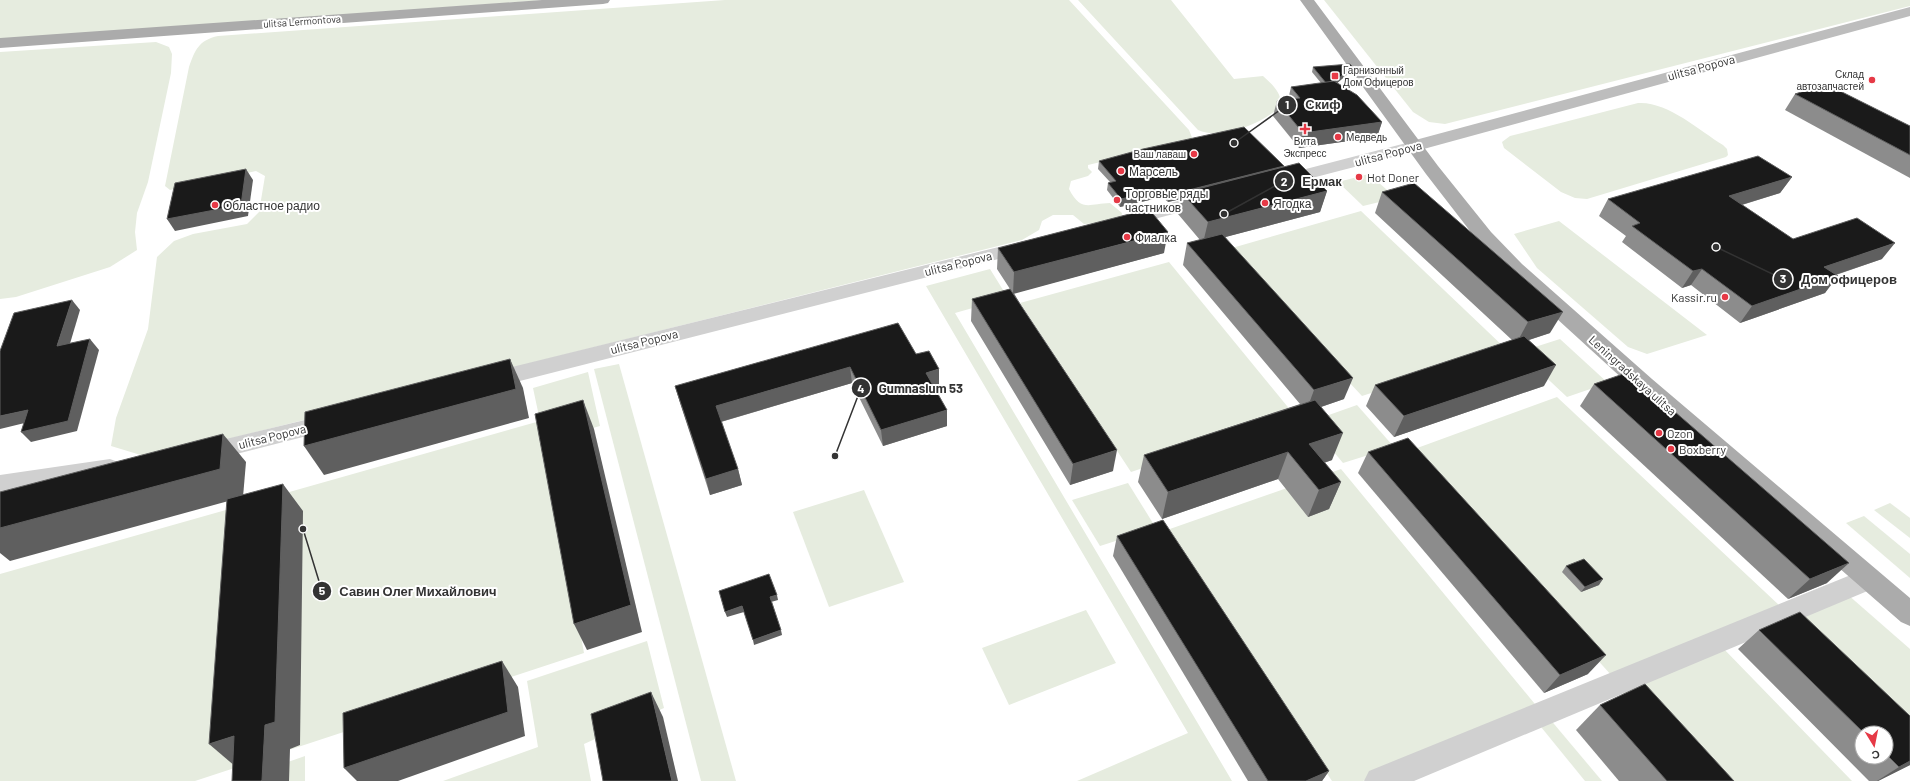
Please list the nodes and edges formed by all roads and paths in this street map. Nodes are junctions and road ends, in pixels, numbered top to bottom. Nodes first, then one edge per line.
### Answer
1 (603, 0) edge
2 (1307, 0) edge
3 (1910, 11) edge
4 (0, 43) edge
5 (1414, 146) junction
6 (1264, 186) edge
7 (1227, 195) edge
8 (1104, 226) edge
9 (1044, 241) edge
10 (473, 384) edge
11 (354, 416) edge
12 (189, 457) edge
13 (127, 466) edge
14 (0, 484) edge
15 (1868, 579) junction
16 (1910, 614) edge
17 (1379, 781) edge

1 - 4 main road, ulitsa Lermontova
2 - 5 main road
3 - 5 street, ulitsa Popova
5 - 6 street, ulitsa Popova
5 - 15 main road, Leningradskaya ulitsa
7 - 8 street
9 - 10 street, ulitsa Popova
11 - 12 street, ulitsa Popova
13 - 14 street
15 - 16 main road, Leningradskaya ulitsa
15 - 17 street

